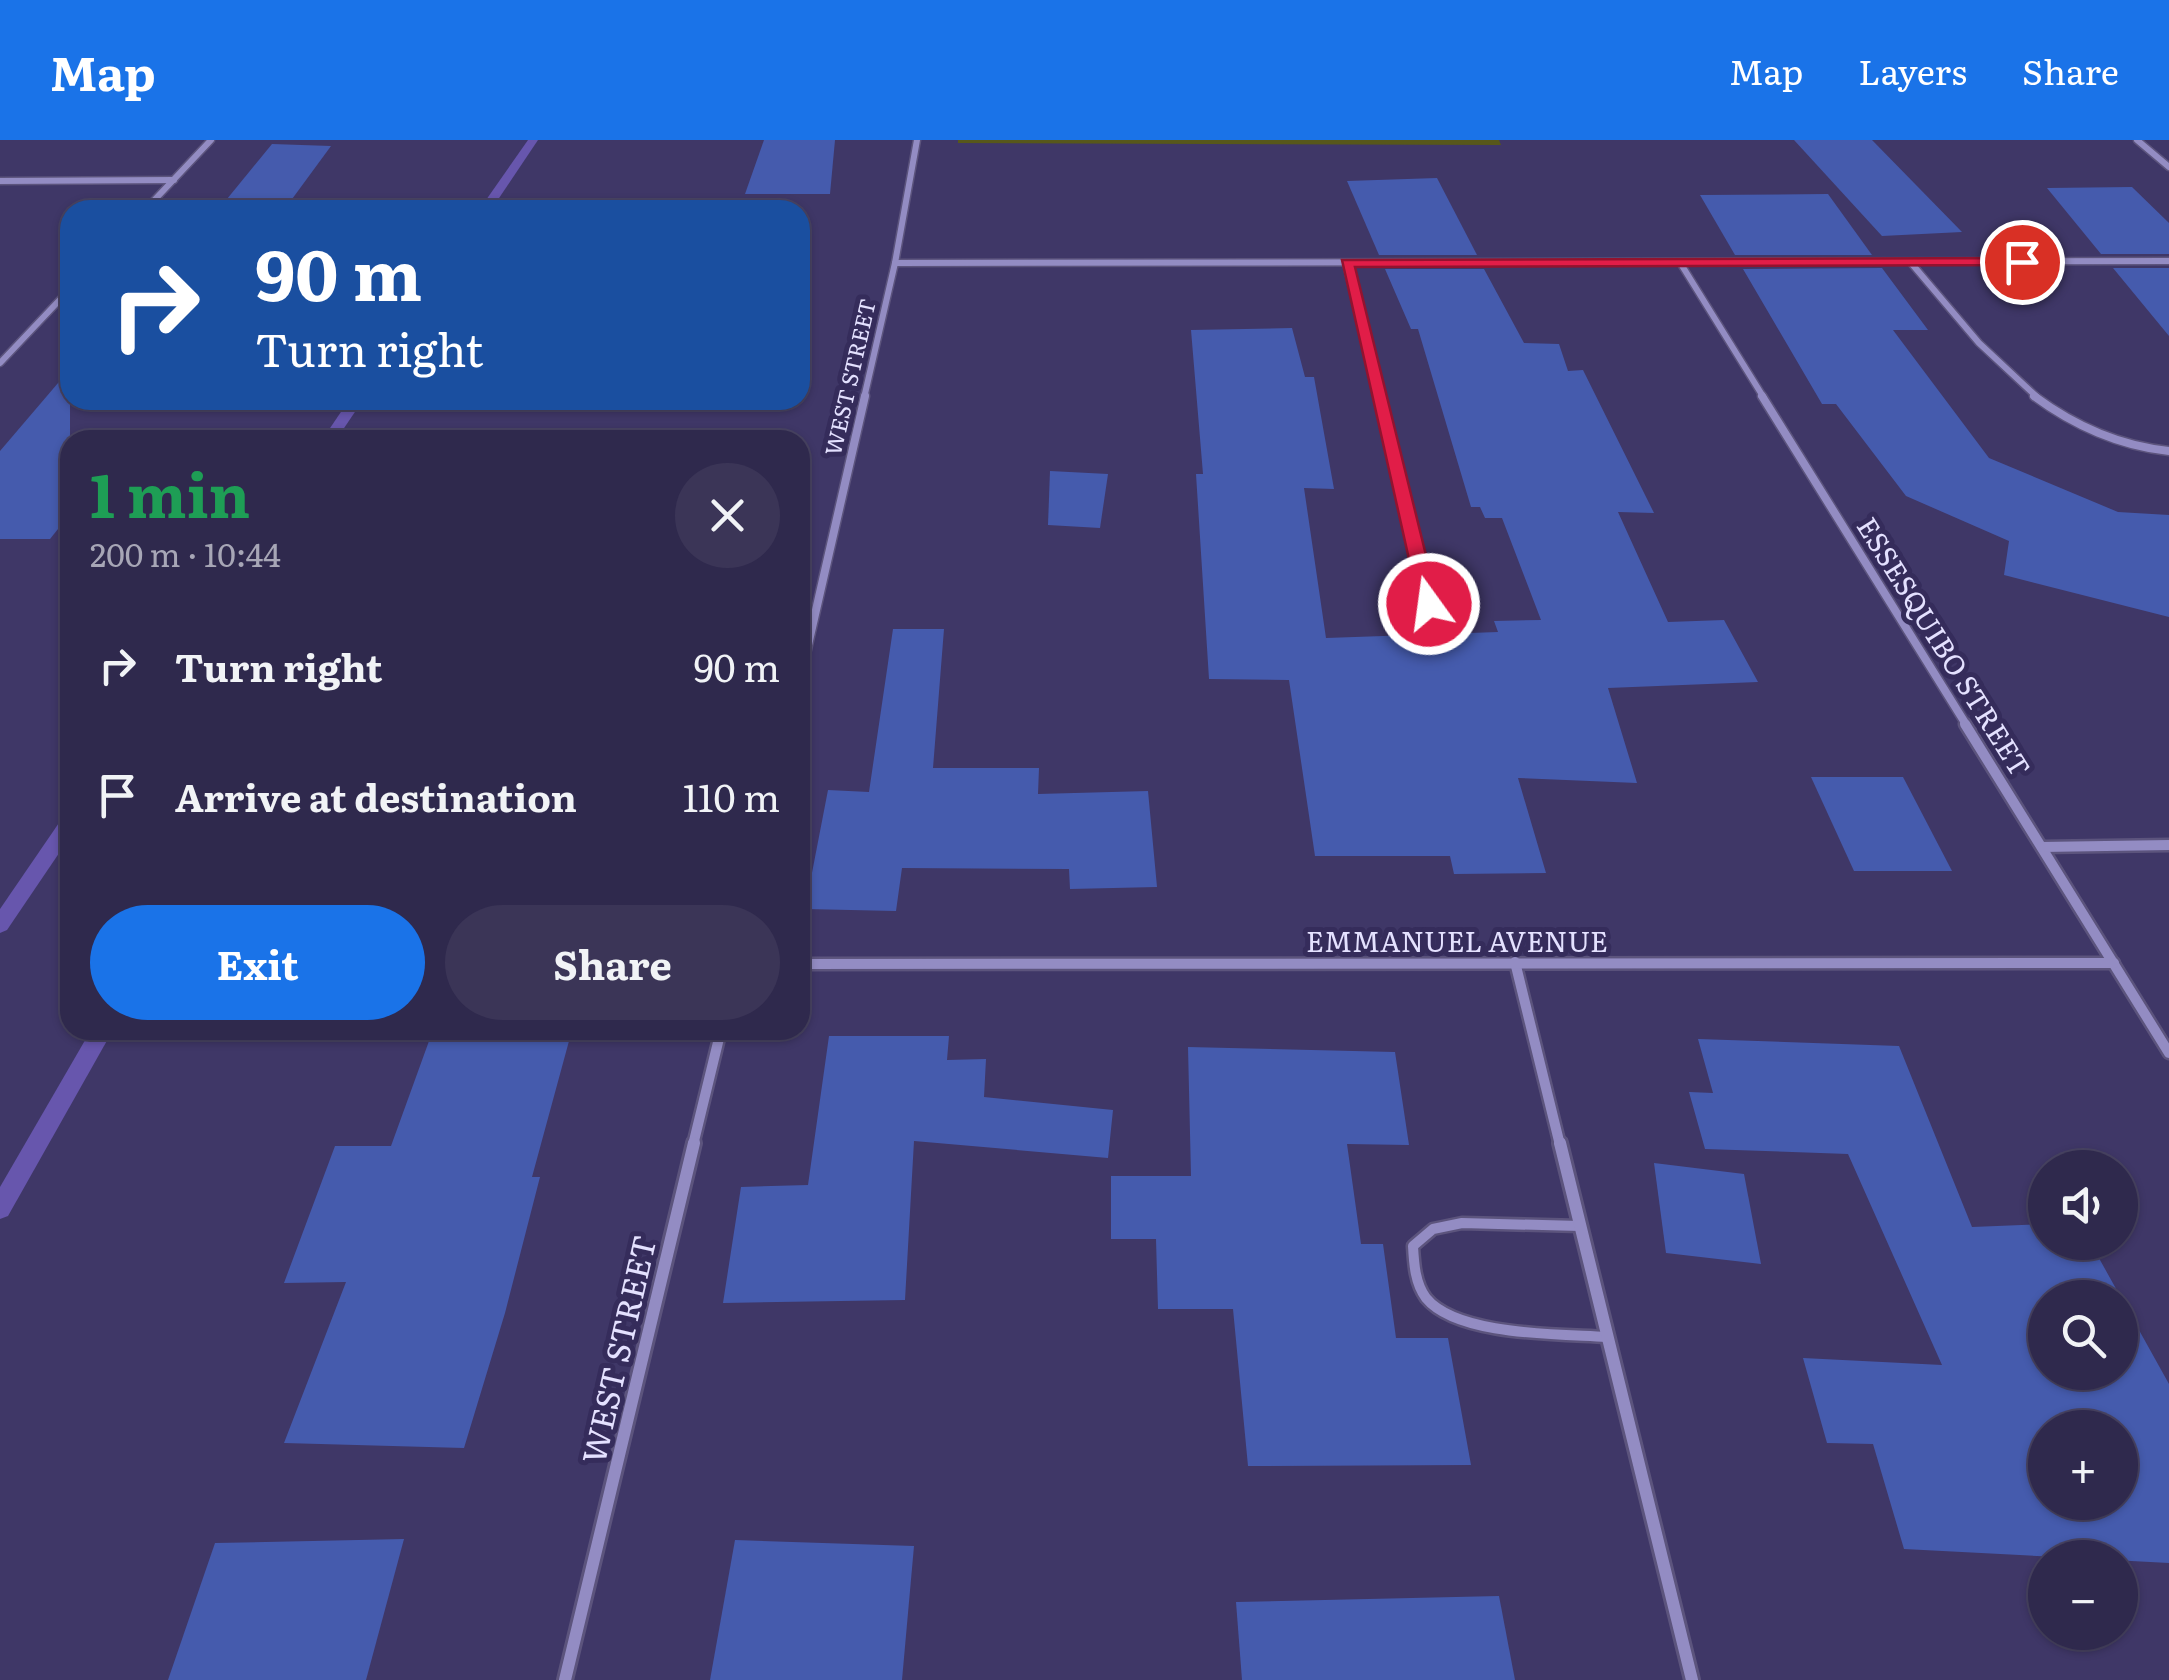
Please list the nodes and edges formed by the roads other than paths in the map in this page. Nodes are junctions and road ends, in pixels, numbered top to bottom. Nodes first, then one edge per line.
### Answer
1 (211, 140) edge
2 (917, 140) edge
3 (2137, 140) edge
4 (2169, 167) edge
5 (0, 180) edge
6 (174, 180) junction
7 (155, 200) edge
8 (2169, 261) edge
9 (895, 263) junction
10 (1346, 263) junction
11 (1682, 264) junction
12 (1912, 264) junction
13 (60, 300) edge
14 (0, 363) edge
15 (2169, 451) edge
16 (1429, 604) dead end
17 (810, 636) edge
18 (2169, 845) edge
19 (2042, 848) junction
20 (1514, 962) junction
21 (2114, 963) junction
22 (810, 964) edge
23 (719, 1040) edge
24 (2169, 1053) edge
25 (1580, 1226) junction
26 (1606, 1337) junction
27 (566, 1680) edge
28 (1692, 1680) edge

1 - 6 street
2 - 9 street, WEST STREET
3 - 4 street
5 - 6 street
6 - 7 street
8 - 12 street
9 - 10 street
9 - 17 street, WEST STREET
10 - 11 street
10 - 16 street
11 - 12 street
11 - 19 street, ESSESQUIBO STREET
12 - 15 street
13 - 14 street
18 - 19 street
19 - 21 street, ESSESQUIBO STREET
20 - 21 street, EMMANUEL AVENUE
20 - 22 street, EMMANUEL AVENUE
20 - 25 street
21 - 24 street, ESSESQUIBO STREET
23 - 27 street, WEST STREET
25 - 26 street
25 - 26 lane
26 - 28 street

